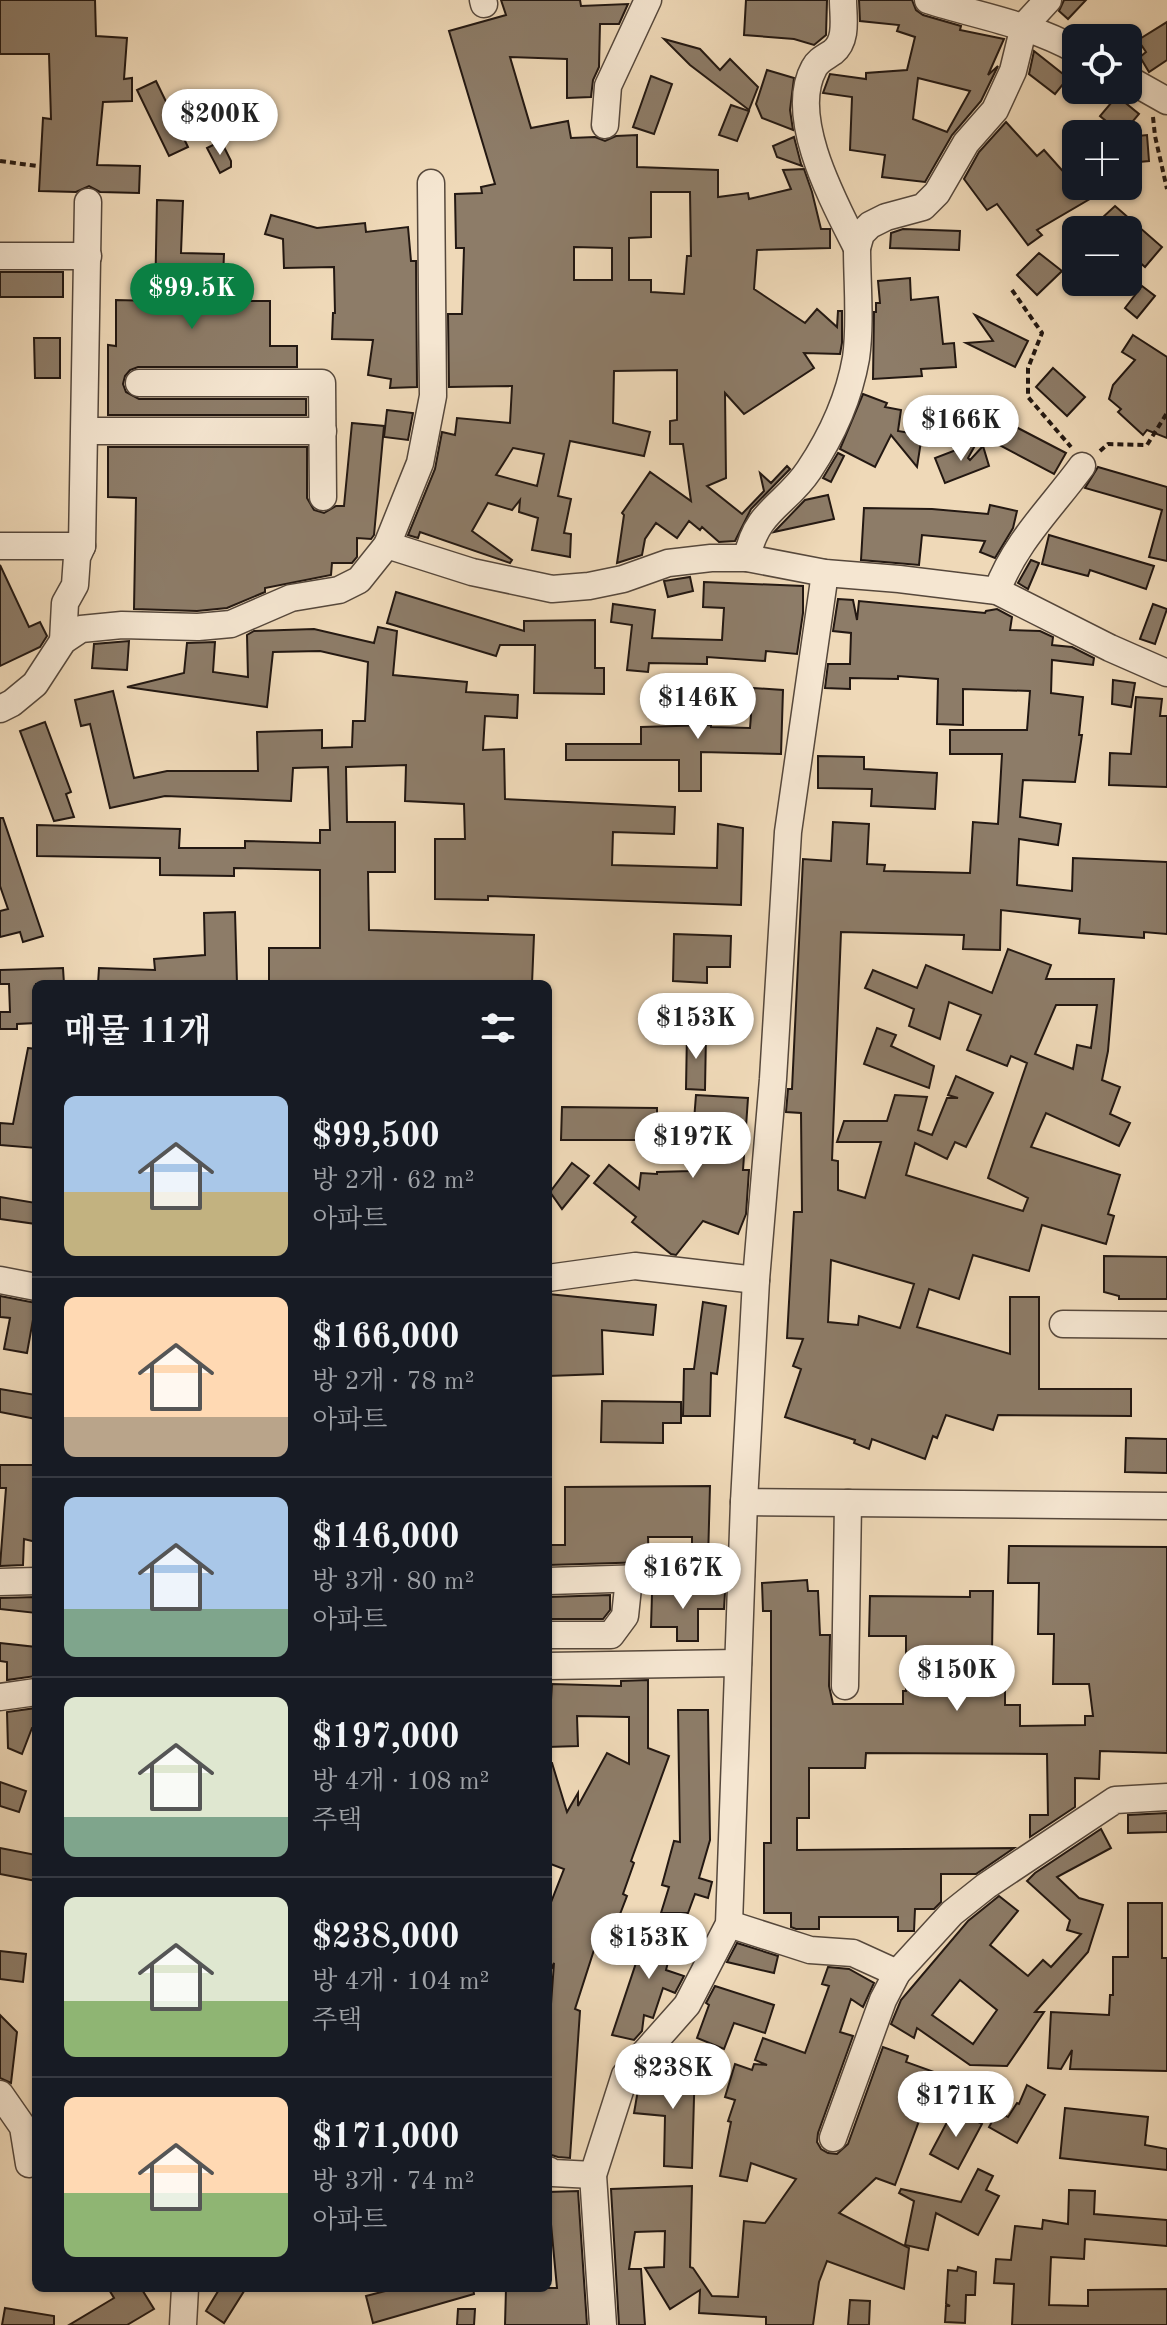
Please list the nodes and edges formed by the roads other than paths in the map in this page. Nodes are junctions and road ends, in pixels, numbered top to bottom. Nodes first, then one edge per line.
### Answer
1 (648, 0) edge
2 (843, 0) edge
3 (928, 0) edge
4 (1048, 0) edge
5 (1024, 26) junction
6 (1062, 44) edge
7 (1142, 87) edge
8 (1161, 98) edge
9 (605, 125) dead end
10 (431, 183) dead end
11 (88, 202) dead end
12 (857, 248) junction
13 (0, 256) edge
14 (88, 256) junction
15 (139, 383) dead end
16 (85, 431) junction
17 (323, 431) junction
18 (1082, 466) road end
19 (323, 497) dead end
20 (387, 545) junction
21 (0, 546) edge
22 (82, 546) junction
23 (747, 558) junction
24 (825, 573) junction
25 (997, 591) junction
26 (63, 641) junction
27 (1167, 673) edge
28 (0, 709) edge
29 (552, 1277) edge
30 (0, 1280) edge
31 (756, 1280) junction
32 (32, 1286) edge
33 (1063, 1324) dead end
34 (1167, 1325) edge
35 (744, 1502) junction
36 (848, 1503) junction
37 (1167, 1506) edge
38 (741, 1575) junction
39 (629, 1578) junction
40 (32, 1581) edge
41 (552, 1581) edge
42 (0, 1582) edge
43 (552, 1635) edge
44 (738, 1663) junction
45 (552, 1666) edge
46 (845, 1686) dead end
47 (32, 1693) edge
48 (0, 1697) edge
49 (1167, 1797) edge
50 (729, 1924) junction
51 (897, 1973) junction
52 (0, 2094) edge
53 (833, 2138) dead end
54 (29, 2164) dead end
55 (552, 2172) edge
56 (593, 2175) junction
57 (185, 2292) edge
58 (183, 2325) edge
59 (603, 2325) edge

1 - 9 street
2 - 12 street
3 - 5 street
4 - 5 street
5 - 6 street
5 - 12 street
7 - 8 street
10 - 20 street
11 - 14 street
12 - 23 street
13 - 14 street
14 - 16 street
15 - 17 street
16 - 17 street
16 - 22 street
17 - 19 street
18 - 25 street
20 - 23 street
20 - 26 street
21 - 22 street
22 - 26 street
23 - 24 street
24 - 25 street
24 - 31 street
25 - 27 street
26 - 28 street
29 - 31 street
30 - 32 street
31 - 35 street
33 - 34 street
35 - 36 street
35 - 38 street
36 - 37 street
36 - 46 street
38 - 39 street
38 - 44 street
39 - 41 street
39 - 43 street
40 - 42 street
44 - 45 street
44 - 50 street
47 - 48 street
49 - 51 street
50 - 51 street
50 - 56 street
51 - 53 street
52 - 54 street
55 - 56 street
56 - 59 street
57 - 58 street

